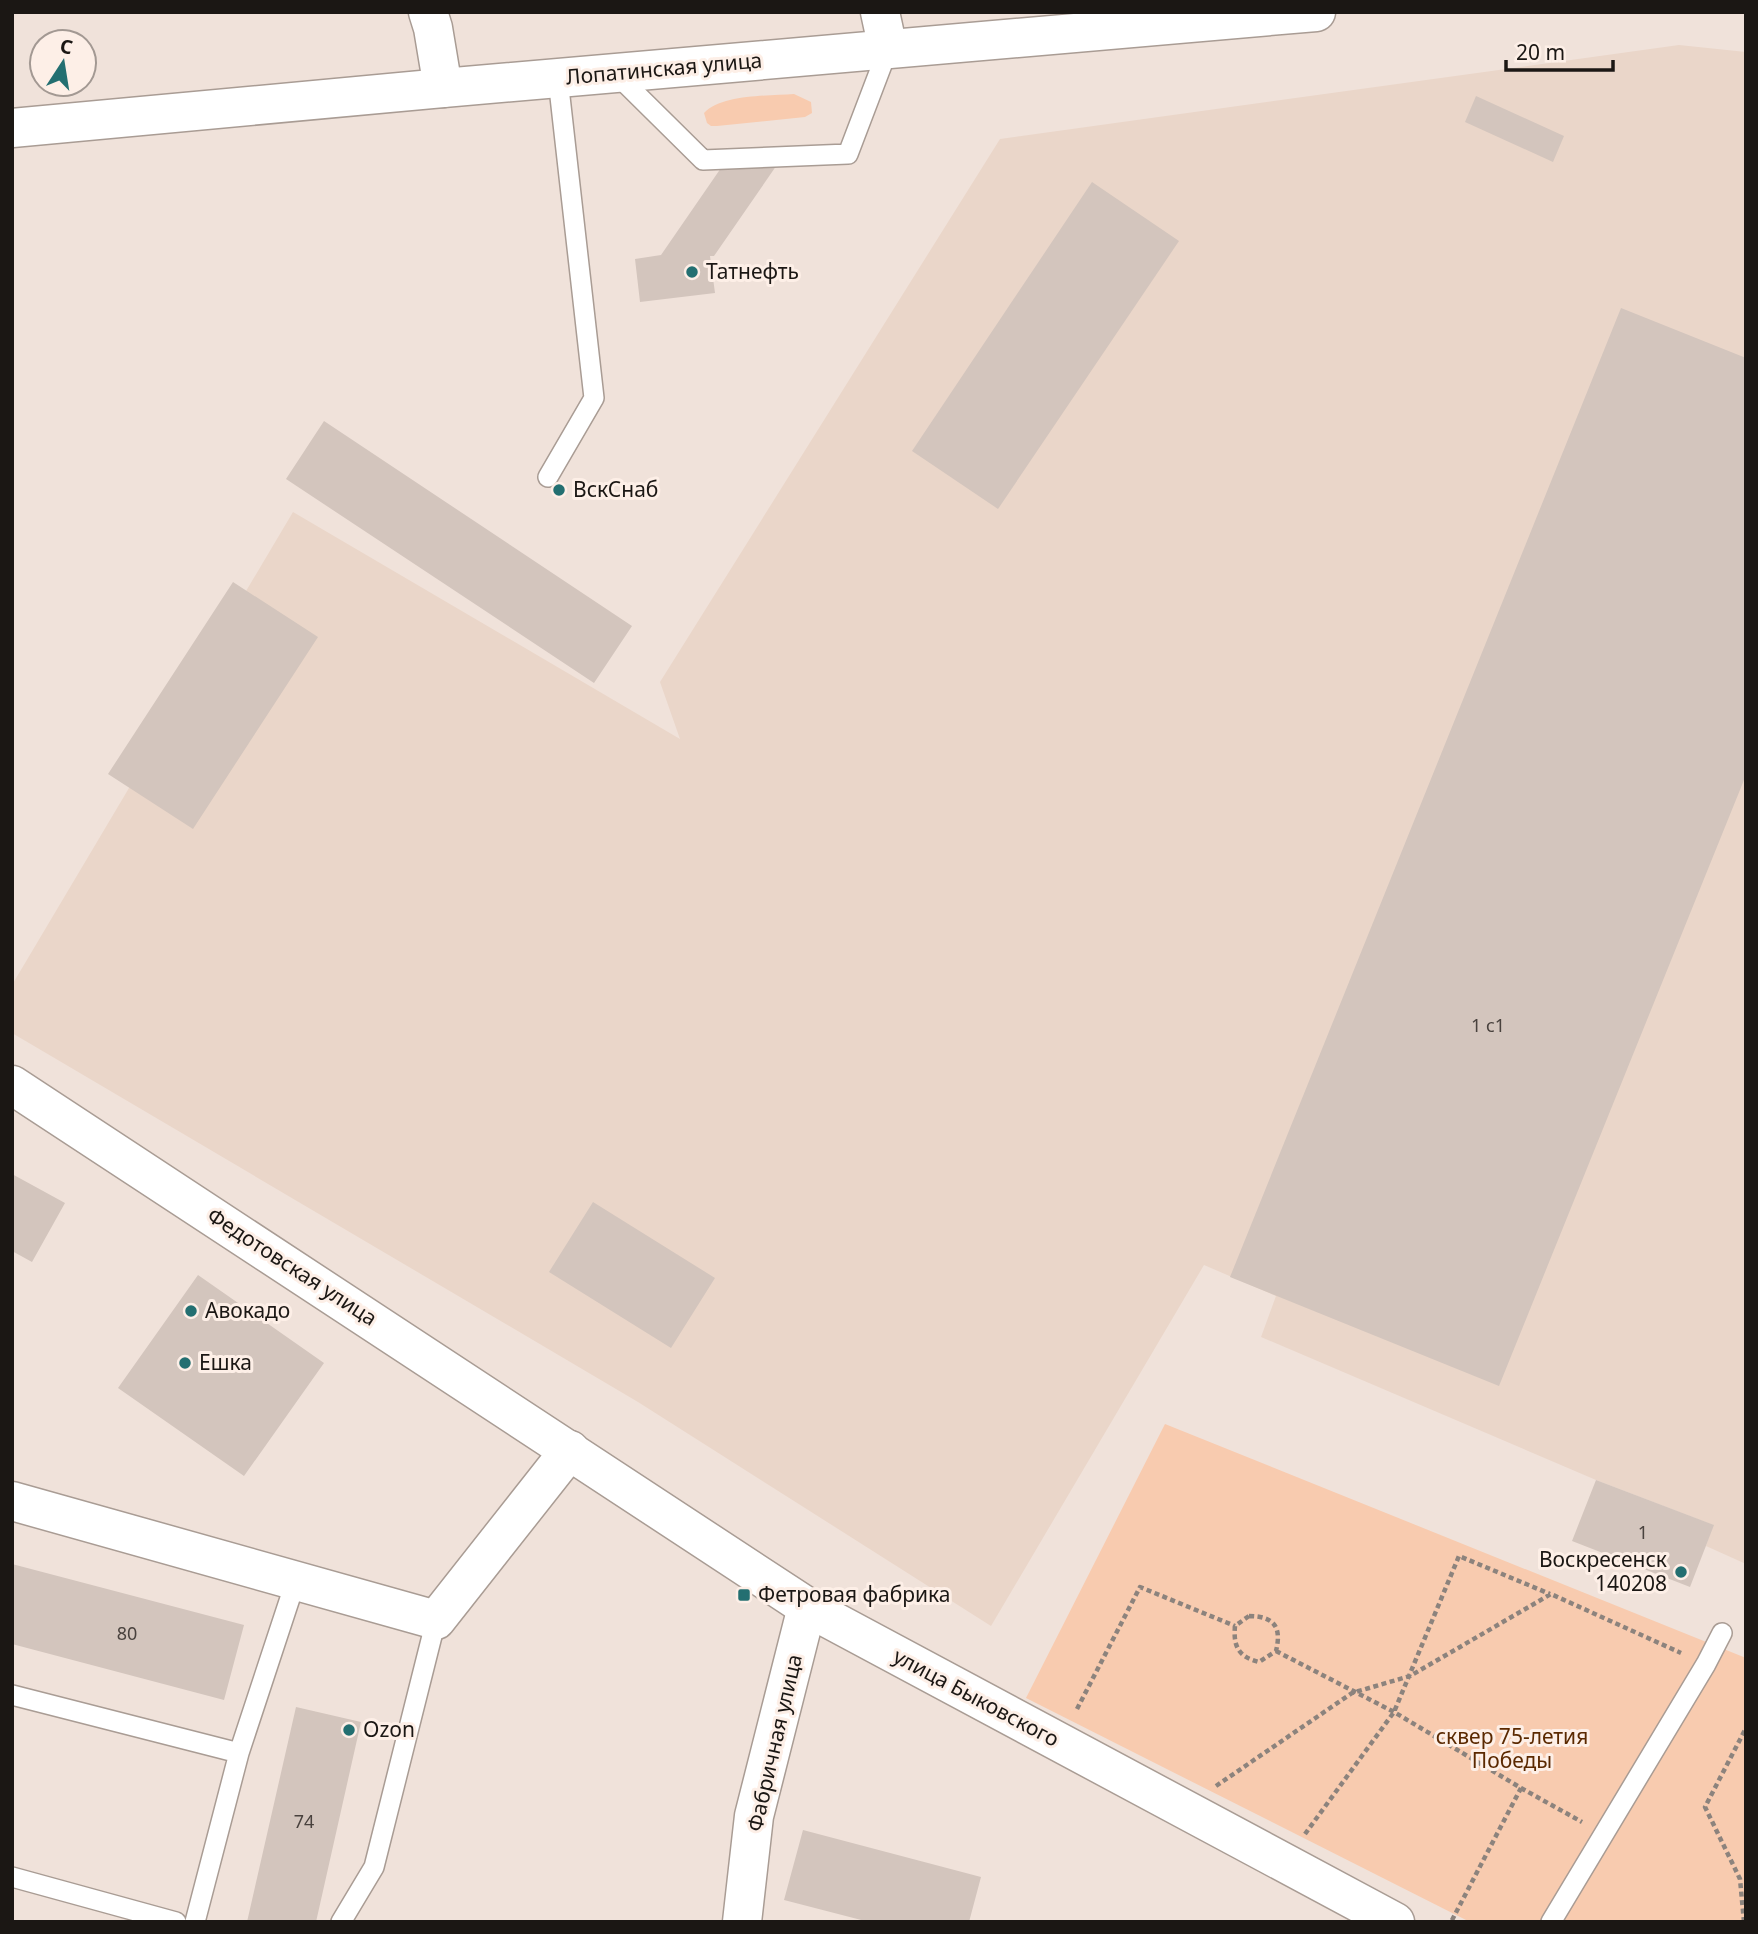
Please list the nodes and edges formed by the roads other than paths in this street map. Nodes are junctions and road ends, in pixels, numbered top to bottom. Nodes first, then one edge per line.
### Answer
1 (428, 12) edge
2 (880, 12) edge
3 (1315, 12) edge
4 (888, 49) junction
5 (616, 74) junction
6 (558, 79) junction
7 (443, 88) junction
8 (12, 128) edge
9 (548, 477) dead end
10 (12, 1085) edge
11 (570, 1450) junction
12 (12, 1501) edge
13 (296, 1580) junction
14 (807, 1607) junction
15 (436, 1620) junction
16 (1722, 1633) dead end
17 (12, 1695) edge
18 (239, 1753) junction
19 (12, 1877) edge
20 (176, 1922) edge
21 (195, 1922) edge
22 (341, 1922) edge
23 (742, 1922) edge
24 (1395, 1922) edge
25 (1551, 1922) edge

1 - 7 street
2 - 4 street
3 - 4 street, Лопатинская улица
4 - 5 street, Лопатинская улица
4 - 5 lane
5 - 6 street, Лопатинская улица
6 - 7 street, Лопатинская улица
6 - 9 lane
7 - 8 street, Лопатинская улица
10 - 11 street, Федотовская улица
11 - 14 street, улица Быковского
11 - 15 street
12 - 13 street
13 - 15 street
13 - 18 lane
14 - 23 street, Фабричная улица
14 - 24 street, улица Быковского
15 - 22 lane
16 - 25 lane
17 - 18 lane
18 - 21 lane
19 - 20 lane

